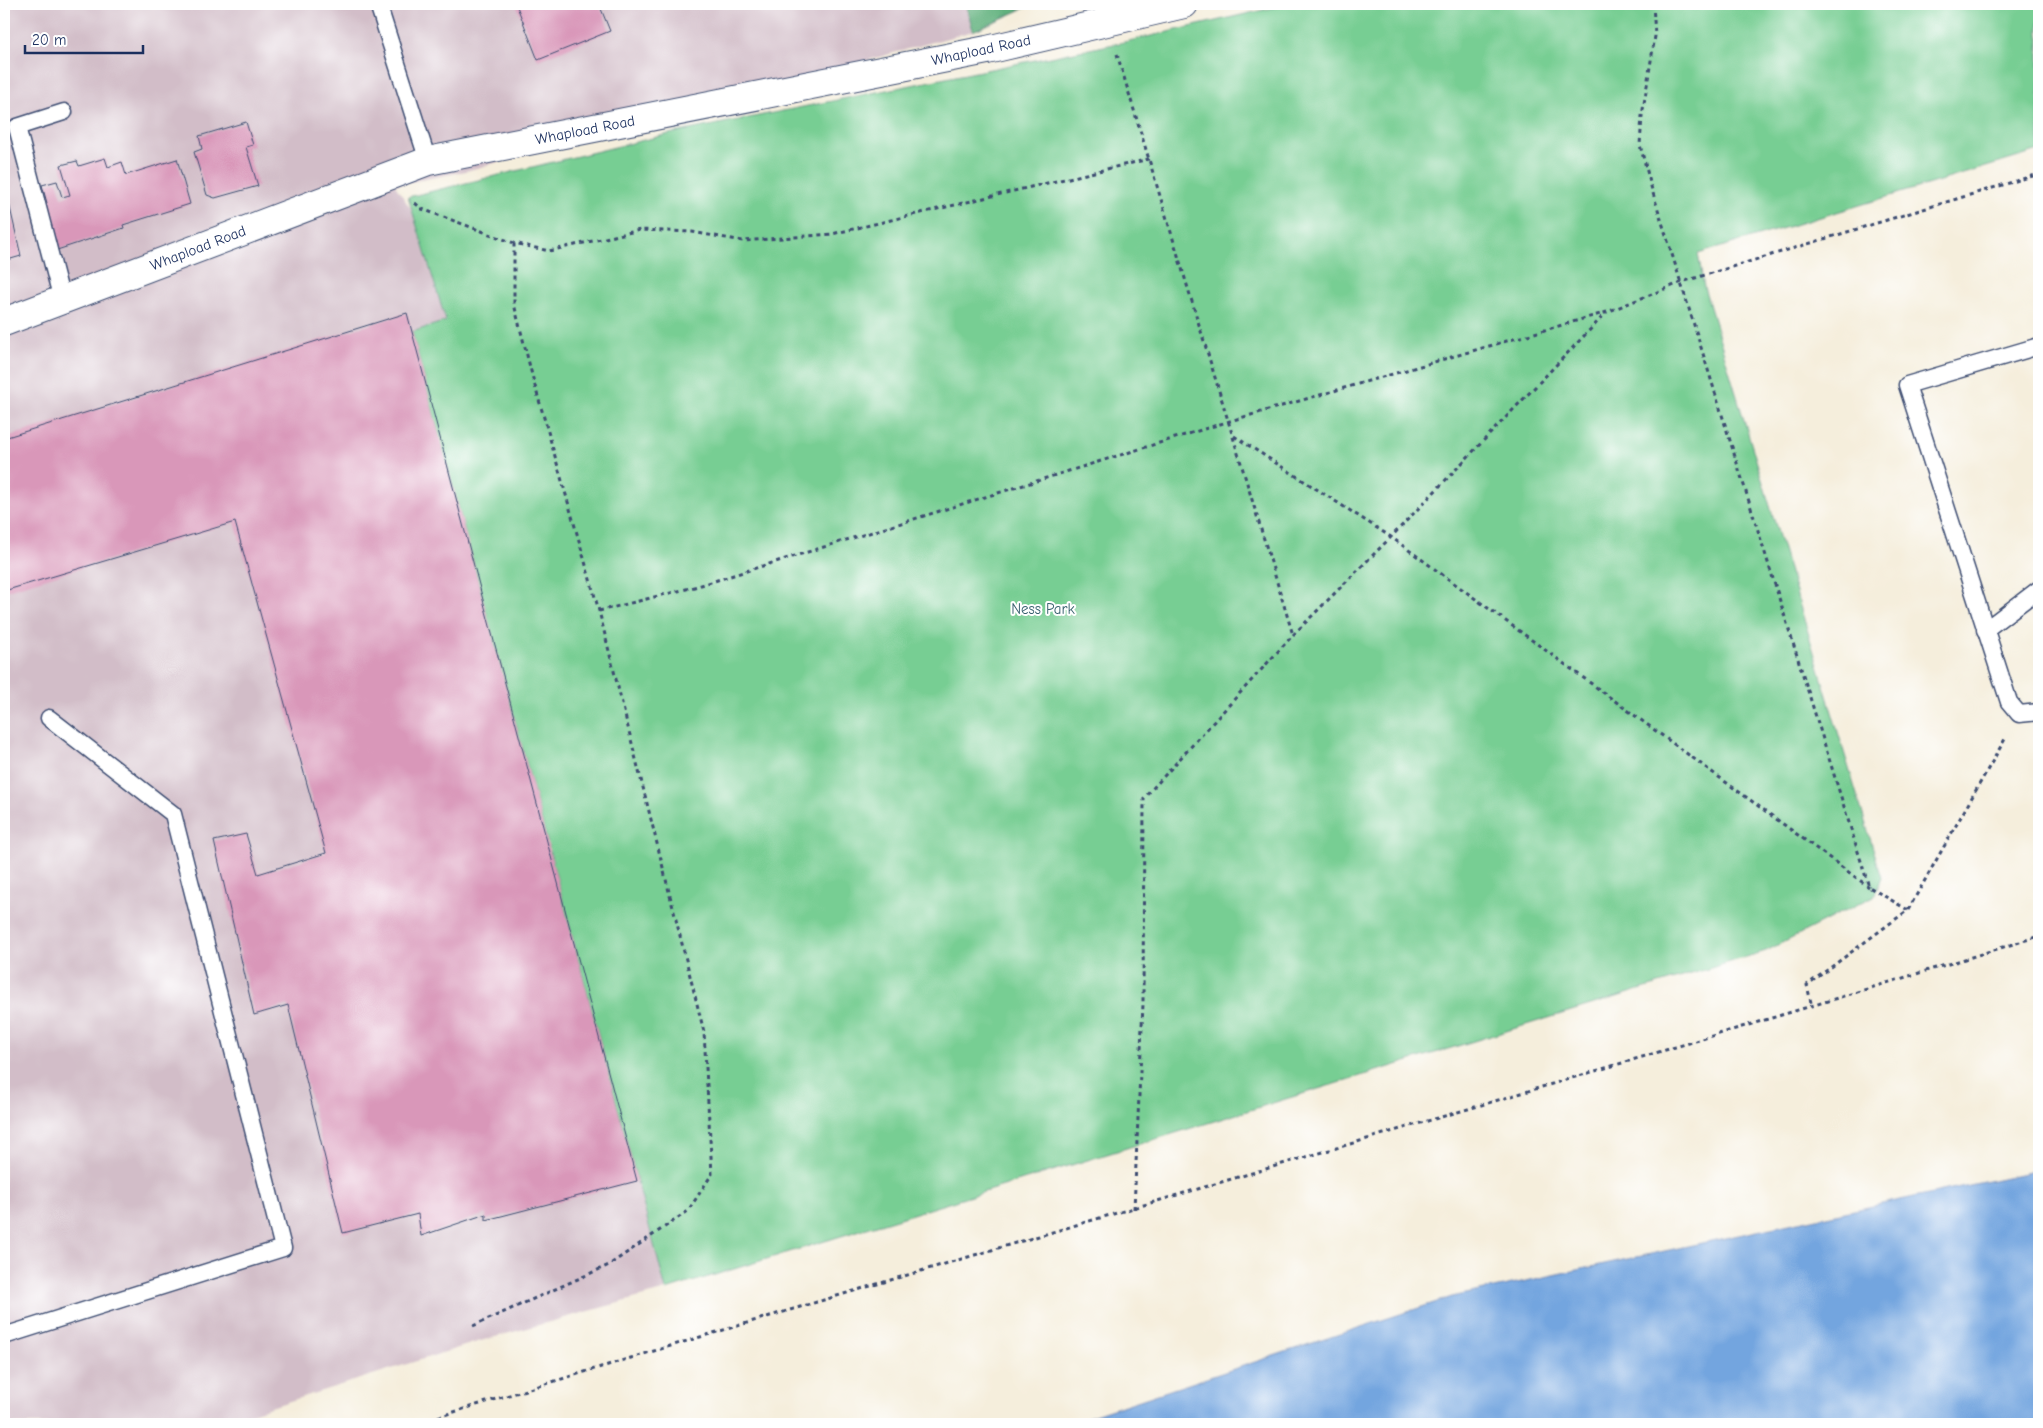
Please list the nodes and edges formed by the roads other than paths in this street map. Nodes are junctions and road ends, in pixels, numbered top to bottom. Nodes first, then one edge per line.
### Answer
1 (378, 4) edge
2 (1184, 4) edge
3 (1104, 13) edge
4 (64, 112) dead end
5 (428, 161) junction
6 (62, 300) junction
7 (4, 322) edge
8 (2039, 346) edge
9 (2039, 589) edge
10 (1985, 630) junction
11 (2032, 716) edge
12 (49, 718) dead end
13 (4, 1336) edge

1 - 5 lane
2 - 3 street, Whapload Road
3 - 5 street, Whapload Road
4 - 6 lane
5 - 6 street, Whapload Road
6 - 7 street, Whapload Road
8 - 10 lane
9 - 10 lane
10 - 11 lane
12 - 13 lane

